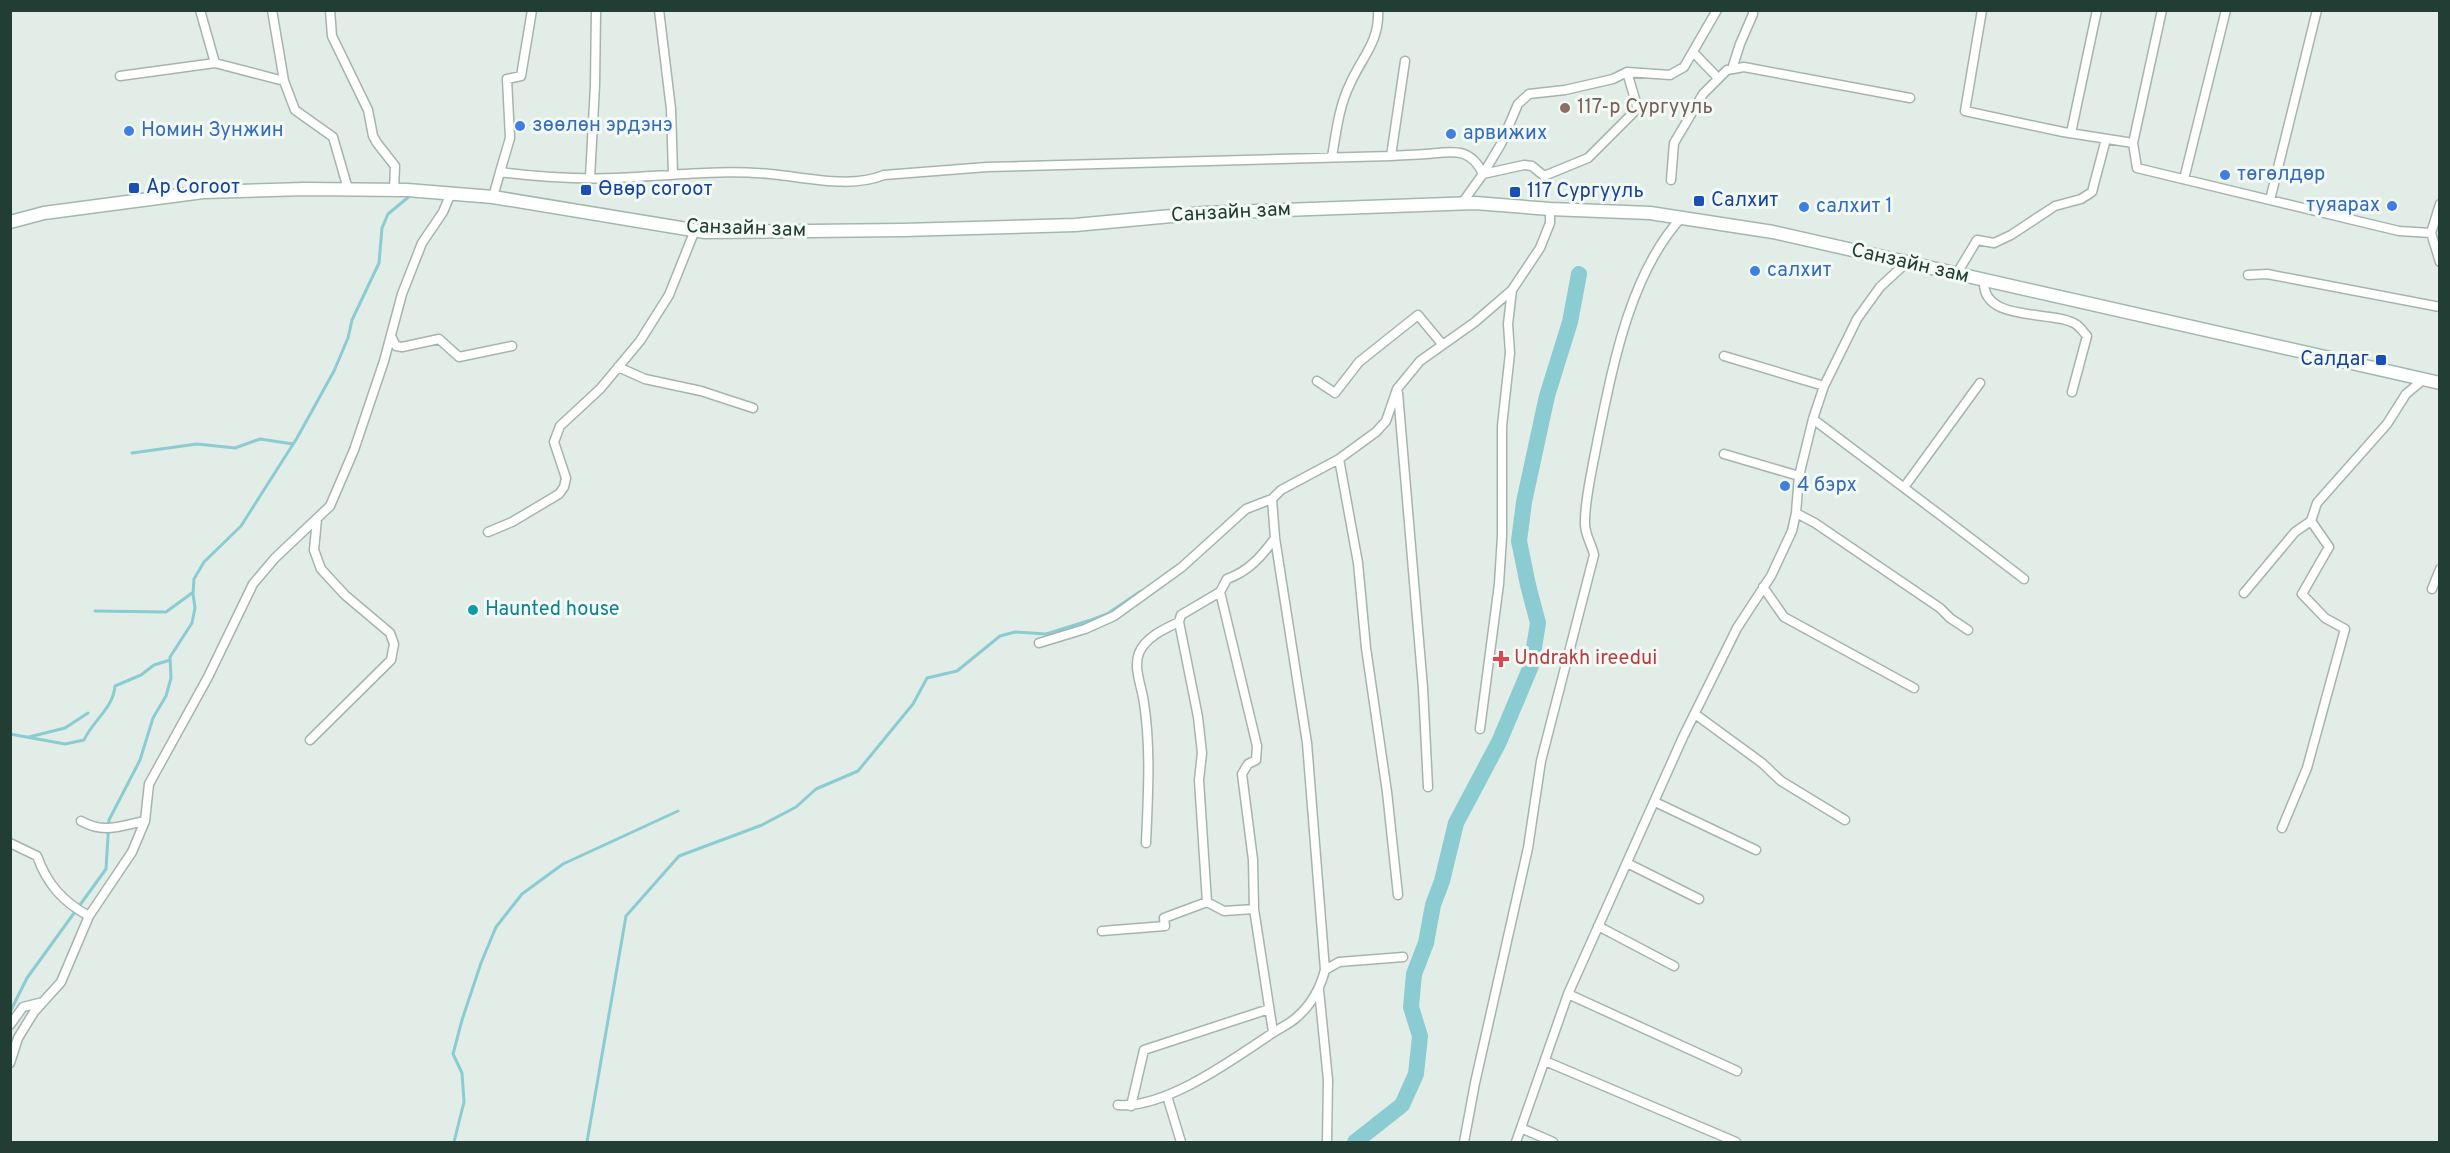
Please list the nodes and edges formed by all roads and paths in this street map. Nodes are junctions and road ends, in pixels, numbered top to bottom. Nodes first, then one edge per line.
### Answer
1 (200, 10) edge
2 (272, 10) edge
3 (330, 10) edge
4 (532, 10) edge
5 (596, 10) edge
6 (659, 10) edge
7 (1378, 10) edge
8 (1717, 10) edge
9 (1982, 10) edge
10 (2097, 10) edge
11 (2162, 10) edge
12 (2226, 10) edge
13 (2317, 10) edge
14 (1754, 12) edge
15 (1695, 53) junction
16 (1405, 61) dead end
17 (215, 63) junction
18 (1732, 69) junction
19 (1627, 72) junction
20 (120, 76) dead end
21 (1718, 78) junction
22 (284, 81) junction
23 (1910, 98) dead end
24 (2071, 133) junction
25 (2106, 139) junction
26 (2133, 143) junction
27 (1392, 156) junction
28 (1332, 157) junction
29 (500, 172) junction
30 (673, 174) junction
31 (1483, 174) junction
32 (590, 178) junction
33 (1671, 180) dead end
34 (2184, 180) junction
35 (348, 189) junction
36 (393, 189) junction
37 (451, 193) junction
38 (493, 197) junction
39 (2270, 200) junction
40 (1462, 203) junction
41 (2439, 204) edge
42 (1550, 209) junction
43 (1682, 217) junction
44 (10, 222) edge
45 (695, 231) junction
46 (2431, 233) junction
47 (2439, 262) edge
48 (1906, 263) junction
49 (1956, 274) junction
50 (2248, 275) dead end
51 (1984, 281) junction
52 (1512, 290) junction
53 (2439, 307) edge
54 (391, 336) junction
55 (1442, 344) junction
56 (512, 346) dead end
57 (1724, 356) dead end
58 (618, 367) junction
59 (2424, 379) junction
60 (1317, 381) dead end
61 (1980, 383) dead end
62 (2439, 383) edge
63 (1824, 386) junction
64 (1397, 390) junction
65 (2072, 392) dead end
66 (753, 408) dead end
67 (1813, 419) junction
68 (1724, 454) dead end
69 (1339, 459) junction
70 (1799, 476) junction
71 (1905, 486) junction
72 (1272, 499) junction
73 (1796, 513) junction
74 (316, 519) junction
75 (2311, 521) junction
76 (488, 532) dead end
77 (1275, 538) junction
78 (2439, 569) edge
79 (2024, 579) dead end
80 (1763, 587) junction
81 (2432, 589) dead end
82 (1220, 592) junction
83 (2244, 593) dead end
84 (1179, 622) junction
85 (1968, 630) dead end
86 (1039, 643) dead end
87 (1914, 688) dead end
88 (1695, 714) junction
89 (1480, 729) dead end
90 (309, 740) dead end
91 (1428, 787) dead end
92 (1655, 802) junction
93 (145, 820) junction
94 (1845, 820) dead end
95 (81, 821) dead end
96 (2282, 828) dead end
97 (10, 843) edge
98 (1146, 843) dead end
99 (1756, 850) dead end
100 (1627, 863) junction
101 (1398, 895) dead end
102 (1699, 899) dead end
103 (1207, 902) junction
104 (1254, 909) junction
105 (89, 916) junction
106 (1598, 926) junction
107 (1102, 931) dead end
108 (1403, 957) dead end
109 (1674, 966) dead end
110 (1324, 970) junction
111 (1320, 990) junction
112 (1568, 994) junction
113 (43, 1002) junction
114 (1269, 1009) junction
115 (10, 1025) edge
116 (1274, 1032) junction
117 (1545, 1061) junction
118 (10, 1063) edge
119 (1737, 1071) dead end
120 (1167, 1096) junction
121 (1118, 1105) dead end
122 (1131, 1106) junction
123 (1521, 1128) junction
124 (1181, 1143) edge
125 (1327, 1143) edge
126 (1464, 1143) edge
127 (1516, 1143) edge
128 (1553, 1143) edge
129 (1736, 1143) edge

1 - 17 street
2 - 22 street
3 - 36 street
4 - 29 street
5 - 32 street
6 - 30 street
7 - 28 street
8 - 15 street
9 - 24 street
10 - 24 street
11 - 26 street
12 - 34 street
13 - 39 street
14 - 18 street
15 - 19 street
15 - 21 street
16 - 27 street
17 - 20 street
17 - 22 street
18 - 21 street
18 - 23 street
19 - 31 street
19 - 31 street
21 - 33 street
22 - 35 street
24 - 25 street
25 - 26 street
25 - 49 street
26 - 34 street
27 - 28 street
27 - 31 street
28 - 30 street
29 - 32 street
29 - 38 street
30 - 32 street
31 - 40 street
34 - 39 street
35 - 36 main road, Санзайн зам
35 - 44 main road, Санзайн зам
36 - 37 main road, Санзайн зам
37 - 38 main road, Санзайн зам
37 - 54 street
38 - 45 main road, Санзайн зам
39 - 46 street
40 - 42 main road, Санзайн зам
40 - 45 main road, Санзайн зам
41 - 46 street
42 - 43 main road, Санзайн зам
42 - 52 street
43 - 48 main road, Санзайн зам
43 - 126 street
45 - 58 street
46 - 47 street
48 - 49 main road, Санзайн зам
48 - 63 street
49 - 51 main road, Санзайн зам
50 - 53 street
51 - 59 main road, Санзайн зам
51 - 65 street
52 - 55 street
52 - 89 street
54 - 56 street
54 - 74 street
55 - 60 street
55 - 64 street
57 - 63 street
58 - 66 street
58 - 76 street
59 - 62 main road, Санзайн зам
59 - 75 street
61 - 71 street
63 - 67 street
64 - 69 street
64 - 91 street
67 - 70 street
67 - 71 street
68 - 70 street
69 - 72 street
69 - 101 street
70 - 73 street
71 - 79 street
72 - 77 street
72 - 86 street
73 - 80 street
73 - 85 street
74 - 90 street
74 - 93 street
75 - 83 street
75 - 96 street
77 - 82 street
77 - 110 street
78 - 81 street
80 - 87 street
80 - 88 street
82 - 84 street
82 - 104 street
84 - 98 street
84 - 103 street
88 - 92 street
88 - 94 street
92 - 99 street
92 - 100 street
93 - 95 street
93 - 105 street
97 - 105 street
100 - 102 street
100 - 106 street
103 - 104 street
103 - 107 street
104 - 114 street
105 - 113 street
106 - 109 street
106 - 112 street
108 - 110 street
110 - 111 street
111 - 116 street
111 - 125 street
112 - 117 street
112 - 119 street
113 - 115 street
113 - 118 street
114 - 116 street
114 - 122 street
116 - 120 street
117 - 123 street
117 - 129 street
120 - 122 street
120 - 124 street
121 - 122 street
123 - 127 street
123 - 128 street

